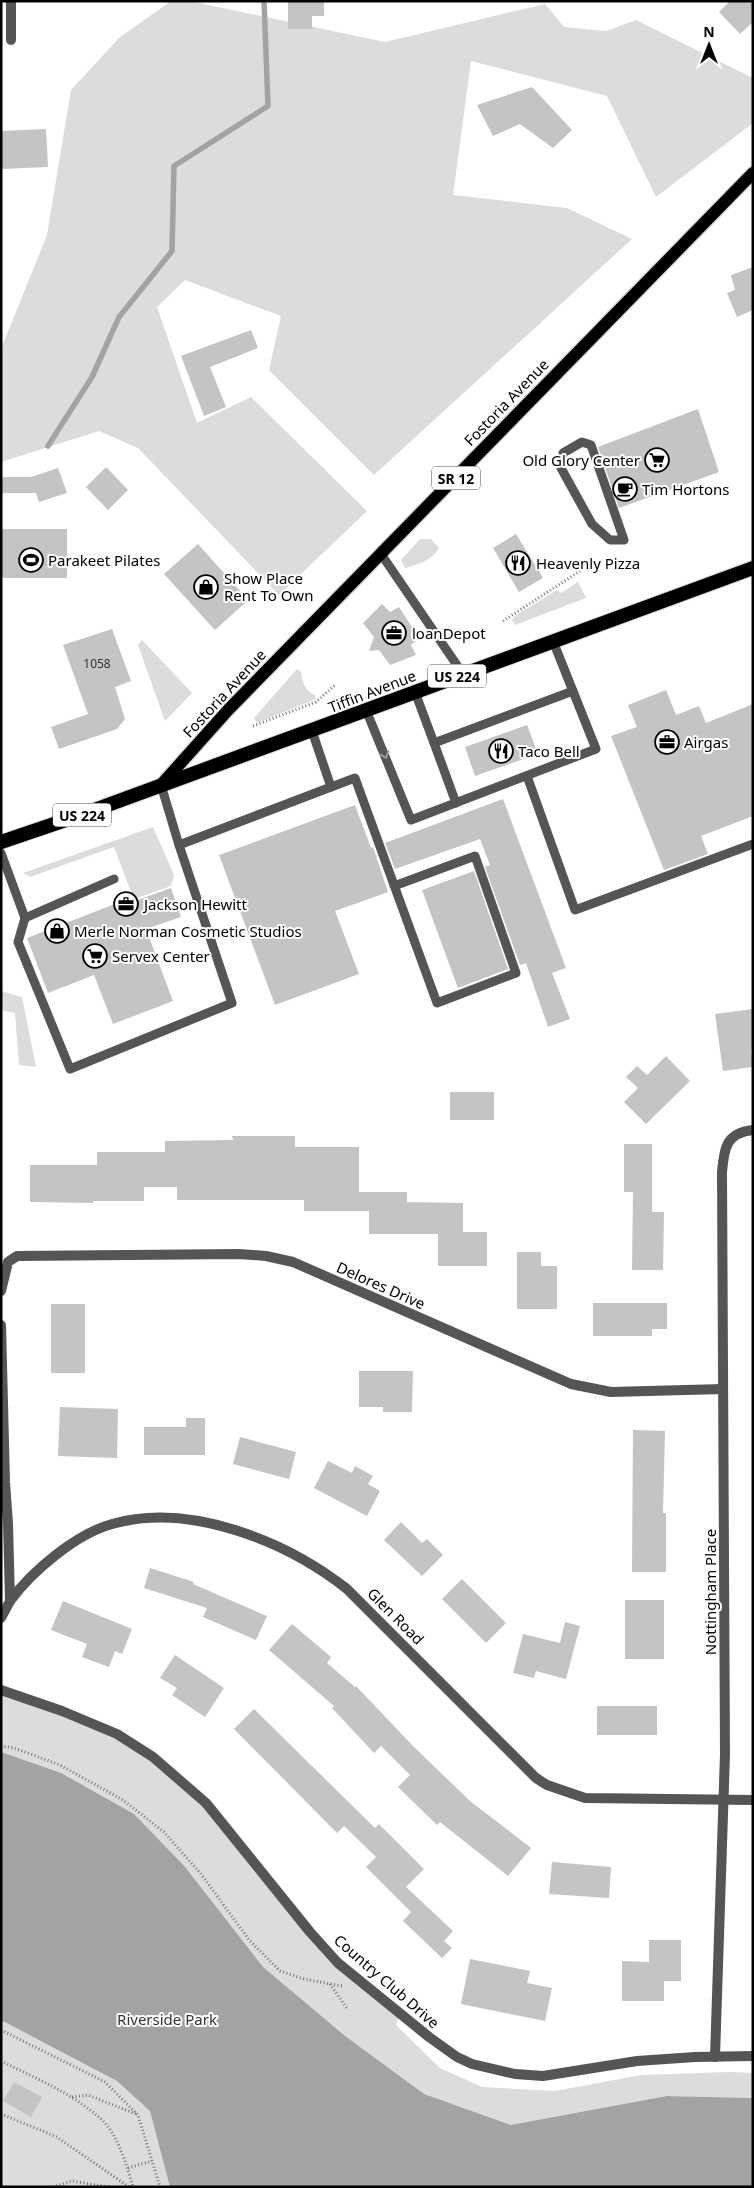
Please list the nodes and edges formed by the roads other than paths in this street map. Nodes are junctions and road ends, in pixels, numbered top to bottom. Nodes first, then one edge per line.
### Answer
1 (11, 1) edge
2 (12, 40) dead end
3 (753, 173) edge
4 (624, 540) joint
5 (381, 554) junction
6 (753, 568) edge
7 (553, 641) junction
8 (463, 674) junction
9 (573, 691) junction
10 (415, 692) junction
11 (366, 710) junction
12 (312, 731) junction
13 (434, 743) junction
14 (526, 776) junction
15 (161, 785) junction
16 (331, 788) junction
17 (456, 803) junction
18 (1, 842) edge
19 (753, 844) edge
20 (179, 845) junction
21 (1, 853) edge
22 (114, 879) dead end
23 (394, 886) junction
24 (25, 918) junction
25 (753, 1130) edge
26 (1, 1291) edge
27 (1, 1325) edge
28 (723, 1389) junction
29 (10, 1601) junction
30 (1, 1618) edge
31 (1, 1690) edge
32 (723, 1800) junction
33 (753, 1800) edge
34 (753, 2056) edge
35 (715, 2057) junction

1 - 2 street
3 - 5 main road, Fostoria Avenue / SR 12
4 - 4 lane
5 - 8 lane
5 - 15 main road, Fostoria Avenue / SR 12
6 - 7 highway, Tiffin Avenue / US 224
7 - 8 highway, Tiffin Avenue / US 224
7 - 9 lane
8 - 10 highway, Tiffin Avenue / US 224
9 - 13 lane
9 - 14 lane
10 - 11 highway, Tiffin Avenue / US 224
10 - 13 lane
11 - 12 highway, Tiffin Avenue / US 224
11 -> 17 lane
12 - 15 highway, Tiffin Avenue / US 224
12 - 16 lane
13 - 17 lane
14 - 17 lane
14 - 19 lane
15 - 18 highway, Tiffin Avenue / US 224
15 - 20 lane
16 - 20 lane
16 - 23 lane
20 - 24 lane
21 - 24 lane
22 - 24 lane
23 - 23 lane
25 - 28 street, Nottingham Place
26 - 28 street, Delores Drive
27 - 29 street
28 - 32 street, Nottingham Place
29 - 30 street, Glen Road
29 - 32 street, Glen Road
31 - 35 street, Country Club Drive
32 - 33 street, Glen Road
32 - 35 street, Nottingham Place
34 - 35 street, Country Club Drive

